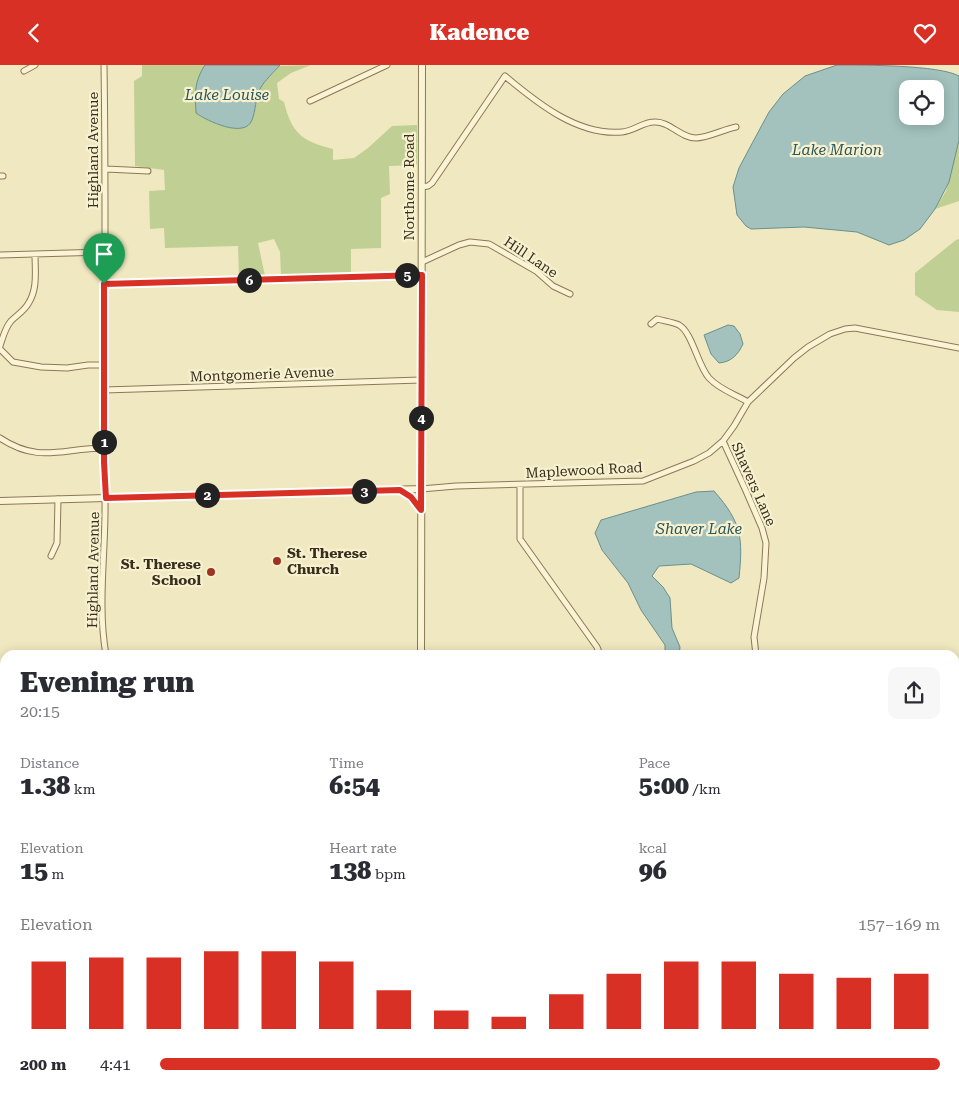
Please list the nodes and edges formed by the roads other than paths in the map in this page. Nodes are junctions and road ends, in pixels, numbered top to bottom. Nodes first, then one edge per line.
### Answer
1 (35, 65) edge
2 (104, 65) edge
3 (386, 65) edge
4 (422, 65) edge
5 (24, 71) dead end
6 (310, 101) dead end
7 (736, 127) dead end
8 (106, 169) junction
9 (148, 171) dead end
10 (422, 187) junction
11 (104, 252) junction
12 (35, 254) junction
13 (0, 255) edge
14 (422, 262) junction
15 (422, 275) junction
16 (104, 284) junction
17 (570, 294) dead end
18 (651, 324) dead end
19 (0, 348) edge
20 (959, 348) edge
21 (105, 365) junction
22 (421, 380) junction
23 (104, 390) junction
24 (748, 402) junction
25 (0, 438) edge
26 (722, 441) junction
27 (104, 448) junction
28 (520, 485) junction
29 (422, 489) junction
30 (400, 490) junction
31 (106, 498) junction
32 (58, 499) junction
33 (0, 501) edge
34 (421, 510) junction
35 (51, 555) dead end
36 (105, 650) edge
37 (421, 650) edge
38 (598, 650) edge
39 (755, 650) edge

1 - 5 street
2 - 8 street, Highland Avenue
3 - 6 street
4 - 10 street, Northome Road
7 - 10 street
8 - 9 street
8 - 11 street, Highland Avenue
10 - 14 street, Northome Road
11 - 12 street
11 - 16 street, Highland Avenue
12 - 13 street
12 - 19 street
14 - 15 street, Northome Road
14 - 17 street, Hill Lane
15 - 16 street
15 - 22 street, Northome Road
16 - 21 street, Highland Avenue
18 - 24 street
19 - 21 street
20 - 24 street, Maplewood Road
21 - 23 street, Highland Avenue
22 - 23 street, Montgomerie Avenue
22 - 29 street, Northome Road
23 - 27 street, Highland Avenue
24 - 26 street, Maplewood Road
25 - 27 street
26 - 28 street, Maplewood Road
26 - 39 street, Shavers Lane
27 - 31 street, Highland Avenue
28 - 29 street, Maplewood Road
28 - 38 street
29 - 30 street
29 - 34 street, Northome Road
30 - 31 street
30 - 34 street
31 - 32 street
31 - 36 street, Highland Avenue
32 - 33 street
32 - 35 street
34 - 37 street, Northome Road

